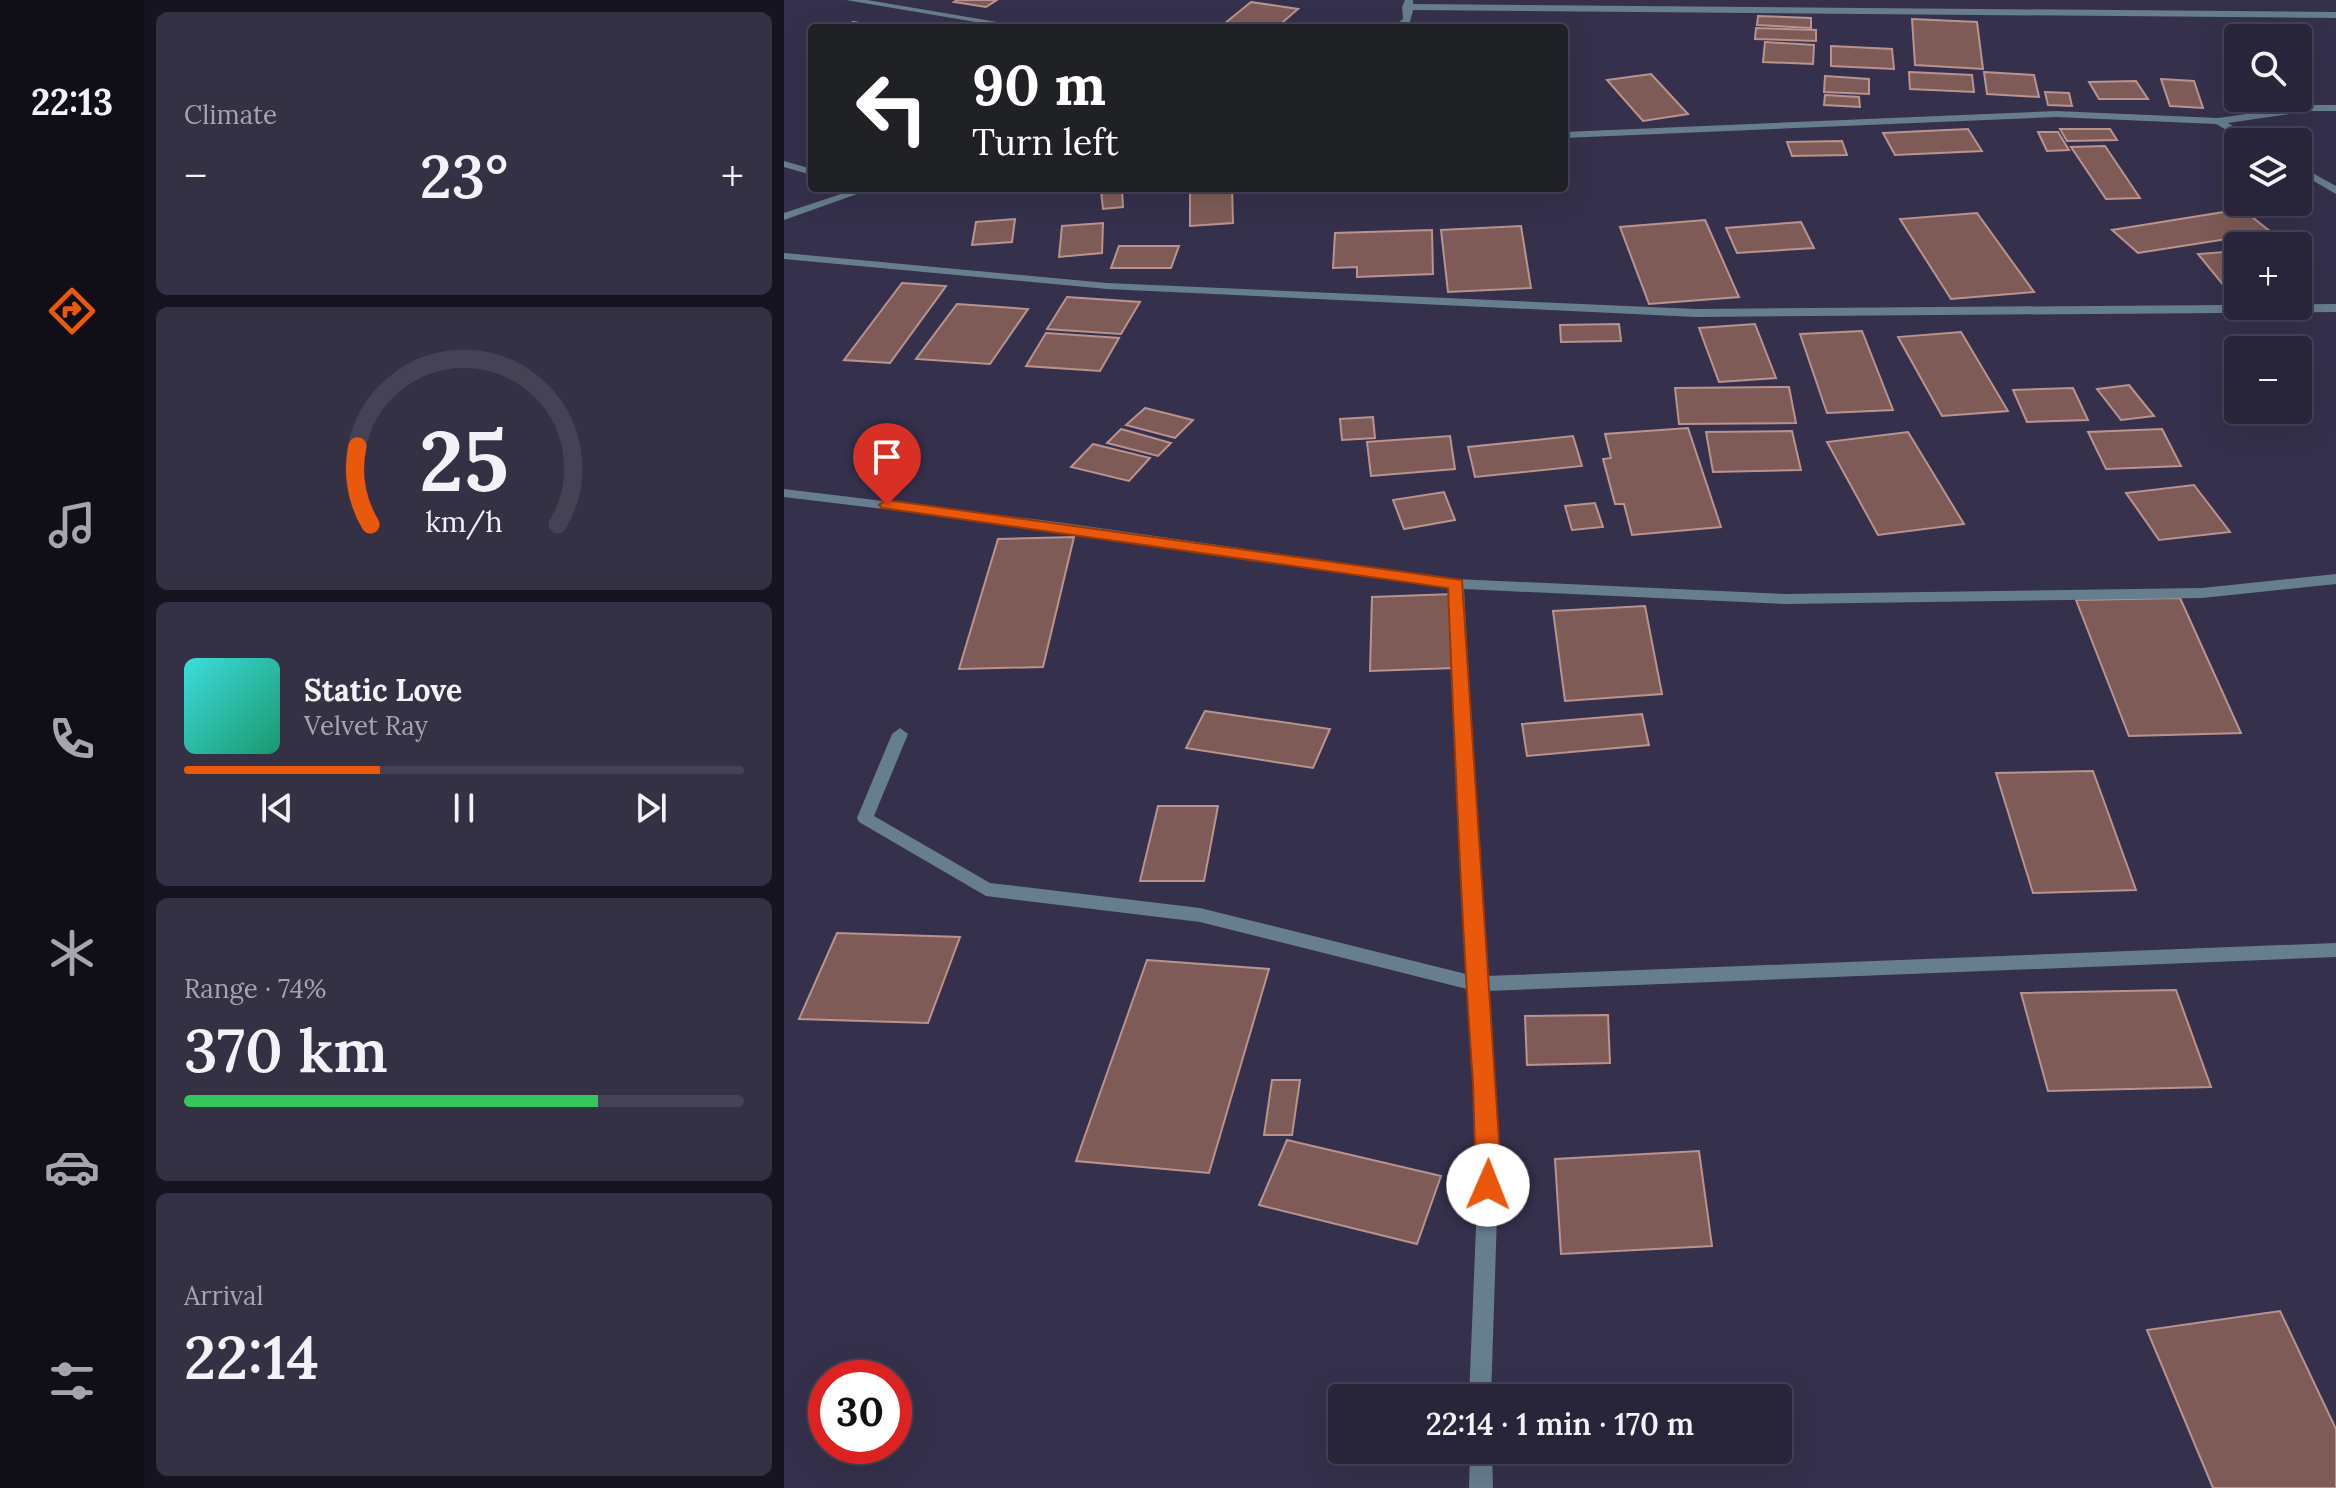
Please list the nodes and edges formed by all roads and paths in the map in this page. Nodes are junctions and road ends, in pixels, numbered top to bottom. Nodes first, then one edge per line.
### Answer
1 (850, 0) edge
2 (2308, 0) edge
3 (1408, 3) edge
4 (2313, 15) junction
5 (2336, 15) edge
6 (1003, 24) edge
7 (1402, 24) edge
8 (2336, 108) edge
9 (2218, 121) junction
10 (2230, 128) edge
11 (1568, 135) edge
12 (784, 164) edge
13 (808, 171) edge
14 (2312, 176) edge
15 (2336, 191) edge
16 (857, 192) edge
17 (784, 217) edge
18 (784, 256) edge
19 (2336, 308) edge
20 (784, 493) edge
21 (2336, 579) edge
22 (1456, 584) junction
23 (900, 734) dead end
24 (2336, 950) edge
25 (1476, 984) junction
26 (1481, 1384) edge
27 (1481, 1464) edge
28 (1481, 1488) edge

1 - 6 street
2 - 4 street
3 - 4 street
3 - 7 street
4 - 5 street
8 - 9 street
9 - 10 street
9 - 11 street
12 - 13 street
14 - 15 street
16 - 17 street
18 - 19 street
20 - 22 street
21 - 22 street
22 - 25 street
23 - 25 street
24 - 25 street
25 - 26 street
27 - 28 street

